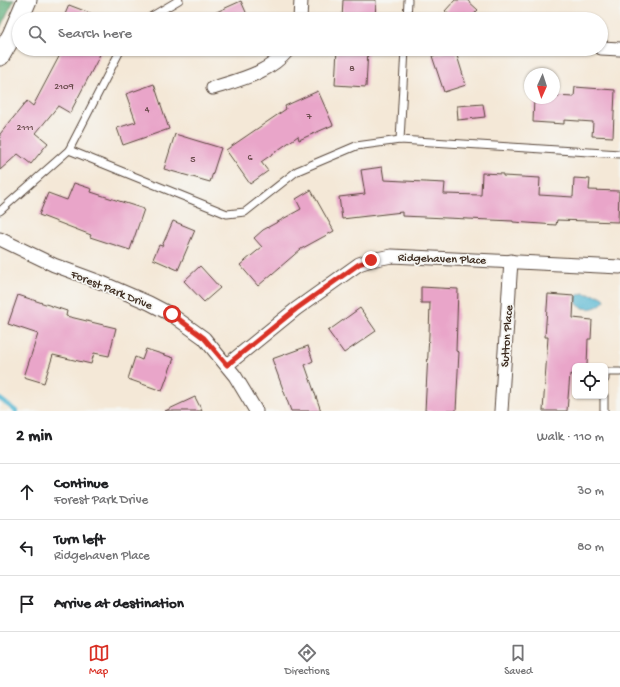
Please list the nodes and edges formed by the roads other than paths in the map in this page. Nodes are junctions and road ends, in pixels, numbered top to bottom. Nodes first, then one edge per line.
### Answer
1 (26, 0) edge
2 (179, 0) edge
3 (301, 0) edge
4 (408, 0) edge
5 (21, 12) edge
6 (159, 12) edge
7 (300, 12) edge
8 (407, 12) edge
9 (12, 34) edge
10 (608, 48) edge
11 (620, 49) edge
12 (0, 56) edge
13 (117, 56) edge
14 (283, 56) edge
15 (405, 56) edge
16 (213, 88) dead end
17 (400, 140) junction
18 (69, 150) junction
19 (620, 154) edge
20 (0, 211) edge
21 (0, 239) edge
22 (511, 261) junction
23 (620, 267) edge
24 (227, 365) junction
25 (608, 372) edge
26 (620, 372) edge
27 (604, 399) edge
28 (256, 411) edge
29 (501, 411) edge
30 (604, 411) edge

1 - 5 street
2 - 6 lane
3 - 7 street
4 - 8 lane
9 - 12 street
10 - 11 street
13 - 18 lane
14 - 16 street
15 - 17 lane
17 - 18 lane
17 - 19 lane
18 - 20 lane
21 - 24 street, Forest Park Drive
22 - 23 street, Ridgehaven Place
22 - 24 street, Ridgehaven Place
22 - 29 street, Sutton Place
24 - 28 street, Forest Park Drive
25 - 26 lane
27 - 30 lane

